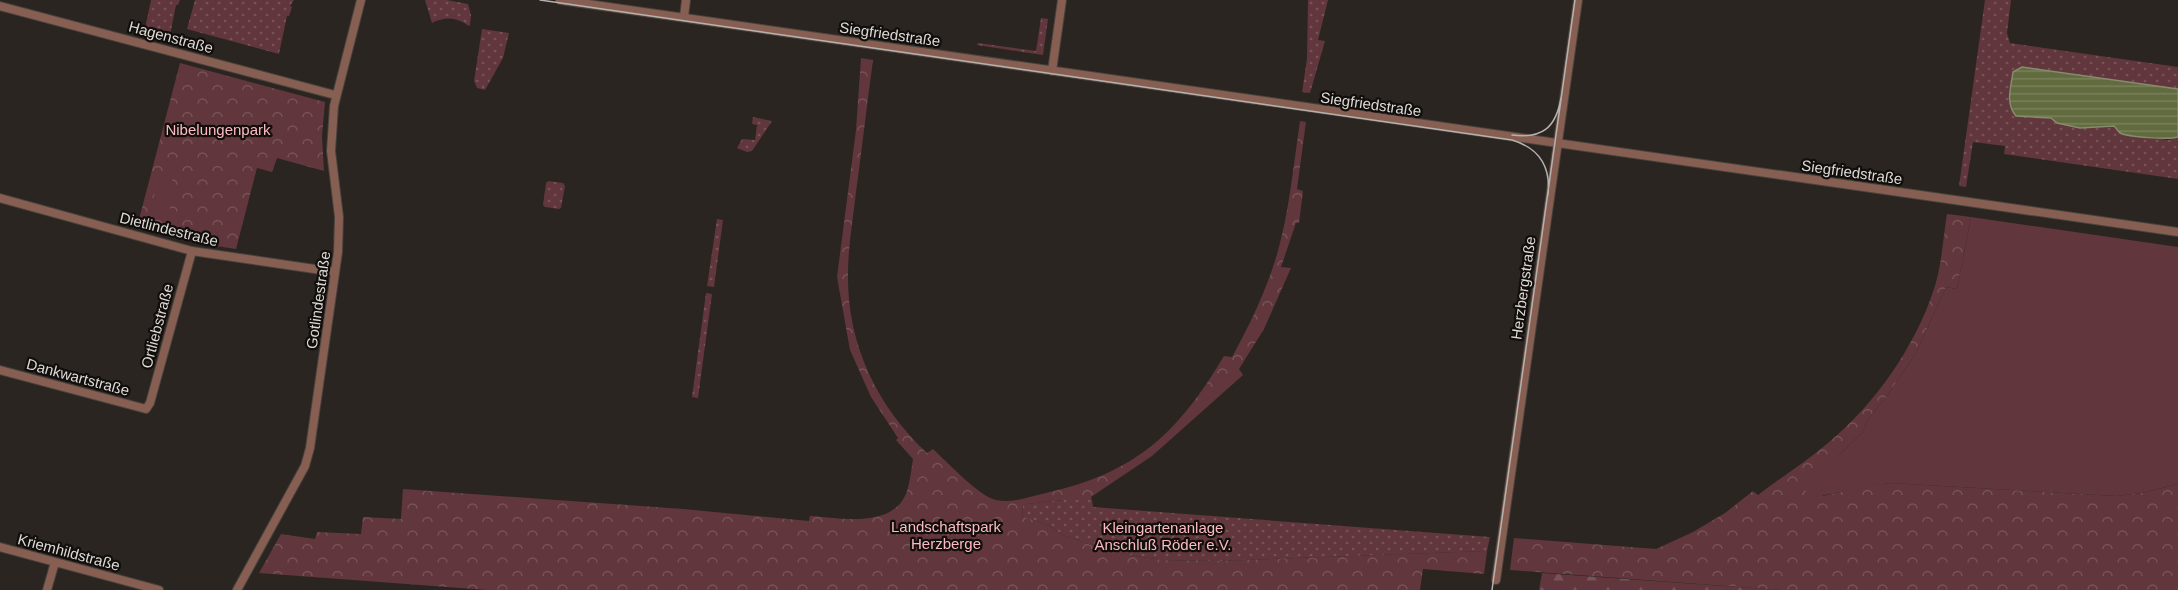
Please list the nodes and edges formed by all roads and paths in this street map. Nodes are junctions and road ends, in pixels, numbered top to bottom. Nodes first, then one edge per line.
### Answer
1 (362, 0) edge
2 (560, 0) edge
3 (686, 0) edge
4 (1062, 0) edge
5 (1578, 0) edge
6 (0, 6) edge
7 (684, 17) junction
8 (1052, 71) junction
9 (335, 95) junction
10 (1557, 144) junction
11 (0, 198) edge
12 (2178, 232) edge
13 (192, 251) junction
14 (335, 272) junction
15 (0, 370) edge
16 (148, 407) joint
17 (0, 547) edge
18 (55, 562) junction
19 (1496, 580) dead end
20 (130, 586) edge
21 (47, 590) edge
22 (159, 590) edge
23 (237, 590) edge

1 - 9 street, Gotlindestraße
2 - 7 street, Siegfriedstraße
3 - 7 street
4 - 8 street
5 - 10 street, Herzbergstraße
6 - 9 street, Hagenstraße
7 - 8 street, Siegfriedstraße
8 - 10 street, Siegfriedstraße
9 - 14 street, Gotlindestraße
10 - 12 street, Siegfriedstraße
10 - 19 street, Herzbergstraße
11 - 13 street, Dietlindestraße
13 - 14 street, Dietlindestraße
13 - 16 street, Ortliebstraße
14 - 23 street, Gotlindestraße
15 - 16 street, Dankwartstraße
17 - 18 street, Kriemhildstraße
18 - 20 street, Kriemhildstraße
18 - 21 street
20 - 22 street, Kriemhildstraße

